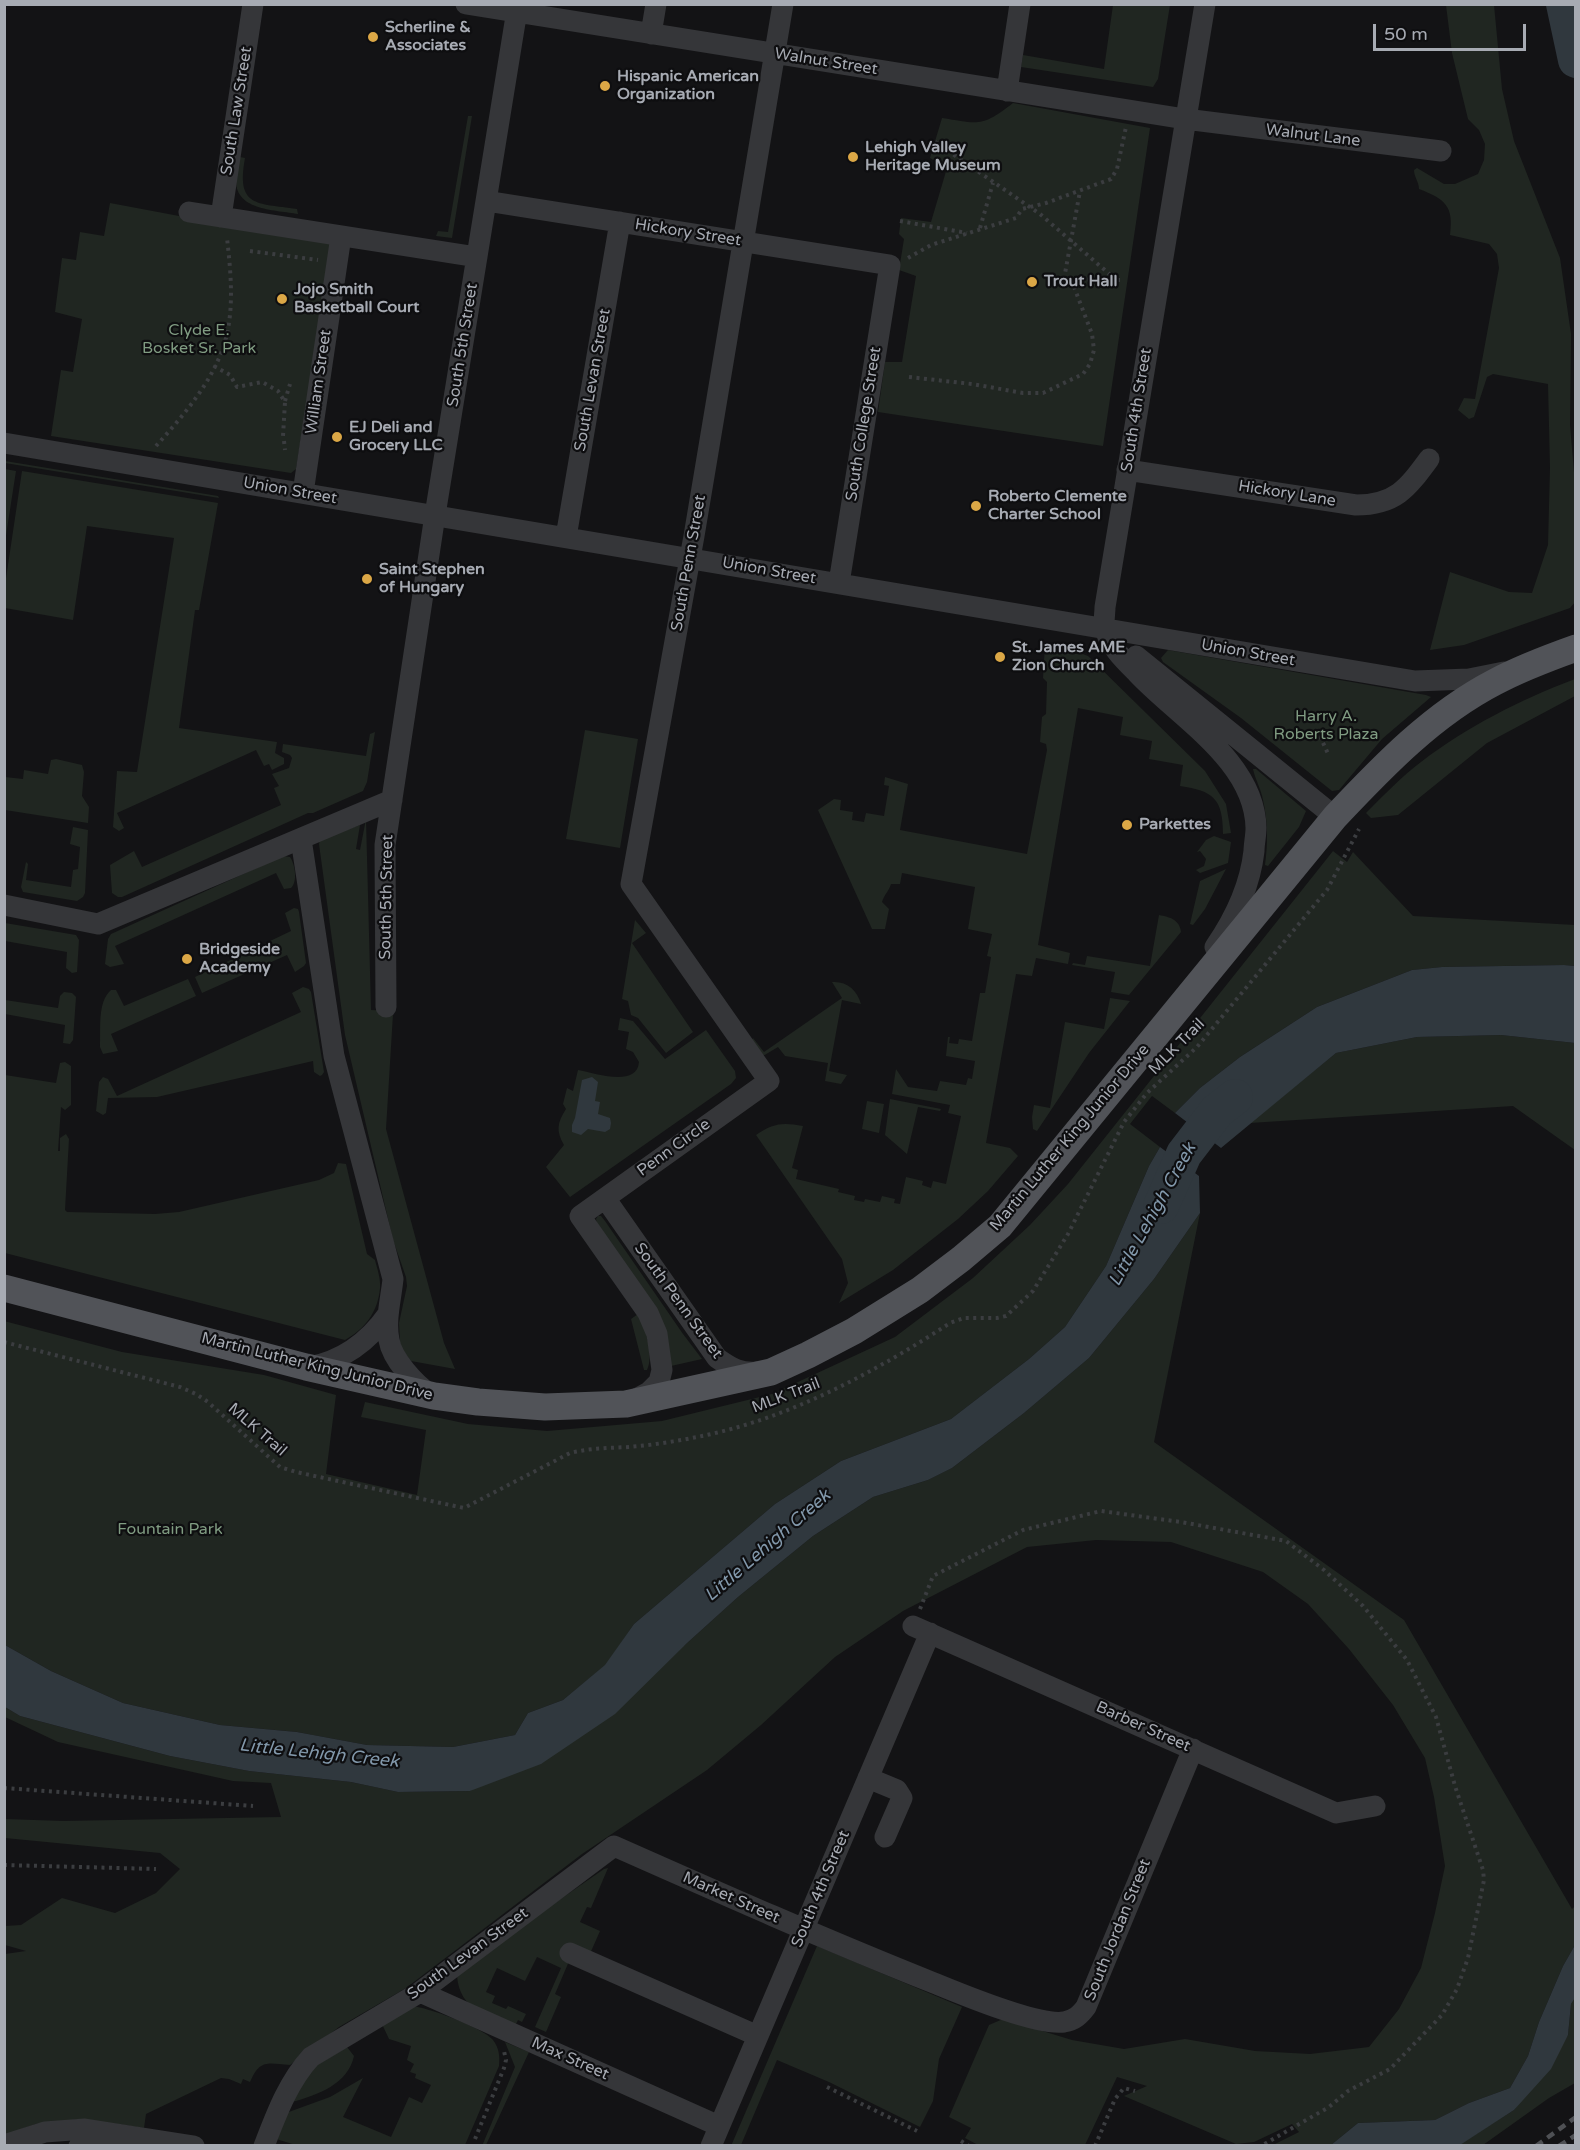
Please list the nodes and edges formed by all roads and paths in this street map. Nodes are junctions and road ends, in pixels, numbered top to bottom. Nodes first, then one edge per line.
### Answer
1 (254, 4) edge
2 (466, 4) edge
3 (656, 4) edge
4 (783, 4) edge
5 (1020, 4) edge
6 (1205, 4) edge
7 (518, 9) edge
8 (651, 34) junction
9 (776, 54) junction
10 (1007, 91) junction
11 (1185, 119) junction
12 (1126, 127) dead end
13 (935, 142) dead end
14 (1441, 151) dead end
15 (993, 183) junction
16 (1080, 191) junction
17 (486, 201) junction
18 (1029, 206) junction
19 (189, 212) dead end
20 (900, 221) dead end
21 (620, 222) junction
22 (224, 225) junction
23 (980, 228) junction
24 (968, 233) junction
25 (341, 236) junction
26 (1070, 240) junction
27 (744, 243) junction
28 (250, 251) dead end
29 (477, 257) junction
30 (318, 260) dead end
31 (895, 263) junction
32 (1114, 278) junction
33 (1057, 279) dead end
34 (1064, 279) junction
35 (1071, 279) junction
36 (1122, 280) dead end
37 (214, 366) junction
38 (909, 377) dead end
39 (290, 384) dead end
40 (285, 402) junction
41 (4, 443) edge
42 (156, 446) dead end
43 (285, 450) dead end
44 (1429, 459) dead end
45 (1127, 470) junction
46 (303, 493) junction
47 (435, 515) junction
48 (566, 537) junction
49 (690, 558) junction
50 (839, 583) junction
51 (1104, 627) junction
52 (1569, 650) edge
53 (1533, 664) junction
54 (1320, 736) dead end
55 (1329, 756) dead end
56 (392, 800) junction
57 (1335, 817) junction
58 (1359, 830) dead end
59 (301, 839) junction
60 (4, 905) edge
61 (386, 1007) dead end
62 (1161, 1027) junction
63 (768, 1081) joint
64 (605, 1198) junction
65 (580, 1216) joint
66 (4, 1288) edge
67 (4, 1301) edge
68 (388, 1314) junction
69 (125, 1320) junction
70 (4, 1342) edge
71 (306, 1367) junction
72 (771, 1372) junction
73 (434, 1396) junction
74 (626, 1404) junction
75 (921, 1630) junction
76 (1193, 1749) junction
77 (868, 1778) junction
78 (4, 1788) edge
79 (252, 1806) dead end
80 (1375, 1806) dead end
81 (885, 1837) dead end
82 (614, 1846) joint
83 (4, 1865) edge
84 (156, 1869) dead end
85 (803, 1930) junction
86 (570, 1953) dead end
87 (420, 1992) junction
88 (982, 2002) joint
89 (484, 2020) junction
90 (758, 2036) junction
91 (826, 2087) dead end
92 (1136, 2091) dead end
93 (918, 2131) dead end
94 (123, 2133) junction
95 (715, 2136) edge
96 (475, 2139) dead end
97 (961, 2141) dead end
98 (4, 2145) edge
99 (79, 2145) edge
100 (194, 2145) edge
101 (264, 2145) edge
102 (969, 2145) edge
103 (1095, 2145) edge
104 (1262, 2145) edge

1 - 22 street, South Law Street
2 - 7 street, Walnut Street
3 - 8 street
4 - 9 street, South Penn Street
5 - 10 street
6 - 11 street, South 4th Street
7 - 8 street, Walnut Street
7 - 17 street, South 5th Street
8 - 9 street, Walnut Street
9 - 10 street, Walnut Street
9 - 27 street, South Penn Street
10 - 11 street, Walnut Street
11 - 14 street, Walnut Lane
11 - 45 street, South 4th Street
12 - 16 path
13 - 15 path
15 - 18 path
15 - 23 path
16 - 18 path
16 - 26 path
17 - 21 street, Hickory Street
17 - 29 street, South 5th Street
18 - 23 path
18 - 26 path
19 - 22 street
20 - 24 path
21 - 27 street, Hickory Street
21 - 48 street, South Levan Street
22 - 25 street
22 - 37 path
23 - 24 path
24 - 31 path
25 - 29 street
25 - 46 street, William Street
26 - 32 path
26 - 34 path
27 - 31 street, Hickory Street
27 - 49 street, South Penn Street
28 - 30 path
29 - 47 street, South 5th Street
31 - 50 street, South College Street
32 - 35 path
32 - 36 path
33 - 34 path
34 - 35 path
35 - 38 path
37 - 40 path
37 - 42 path
39 - 40 path
40 - 43 path
41 - 46 street, Union Street
44 - 45 street, Hickory Lane
45 - 51 street, South 4th Street
46 - 47 street, Union Street
47 - 48 street, Union Street
47 - 56 street, South 5th Street
48 - 49 street, Union Street
49 - 50 street, Union Street
49 - 63 street, South Penn Street
50 - 51 street, Union Street
51 - 53 street, Union Street
51 - 57 street
51 - 62 street
52 - 53 main road, Martin Luther King Junior Drive
53 - 57 main road, Martin Luther King Junior Drive
54 - 55 path
56 - 59 street
56 - 61 street, South 5th Street
57 - 62 main road, Martin Luther King Junior Drive
58 - 70 path, MLK Trail
59 - 60 street
59 - 68 street
62 - 72 main road, Martin Luther King Junior Drive
63 - 64 street, Penn Circle
64 - 65 street, Penn Circle
64 - 72 street, South Penn Street
65 - 74 street, South Penn Street
66 - 69 main road, Martin Luther King Junior Drive
67 - 69 main road
68 - 71 street
68 - 73 street
69 - 71 main road, Martin Luther King Junior Drive
71 - 73 main road, Martin Luther King Junior Drive
72 - 74 main road, Martin Luther King Junior Drive
73 - 74 main road, Martin Luther King Junior Drive
75 - 76 street, Barber Street
75 - 77 street, South 4th Street
75 - 104 path
76 - 80 street, Barber Street
76 - 88 street, South Jordan Street
77 - 81 street
77 - 85 street, South 4th Street
78 - 79 path
82 - 85 street, Market Street
82 - 87 street, South Levan Street
83 - 84 path
85 - 88 street, Market Street
85 - 90 street, South 4th Street
86 - 90 street
87 - 89 street, Max Street
87 - 101 street, South Levan Street
89 - 95 street, Max Street
89 - 96 path
90 - 95 street, South 4th Street
91 - 93 path
92 - 103 path
94 - 98 street
94 - 99 street
94 - 100 street
97 - 102 path

